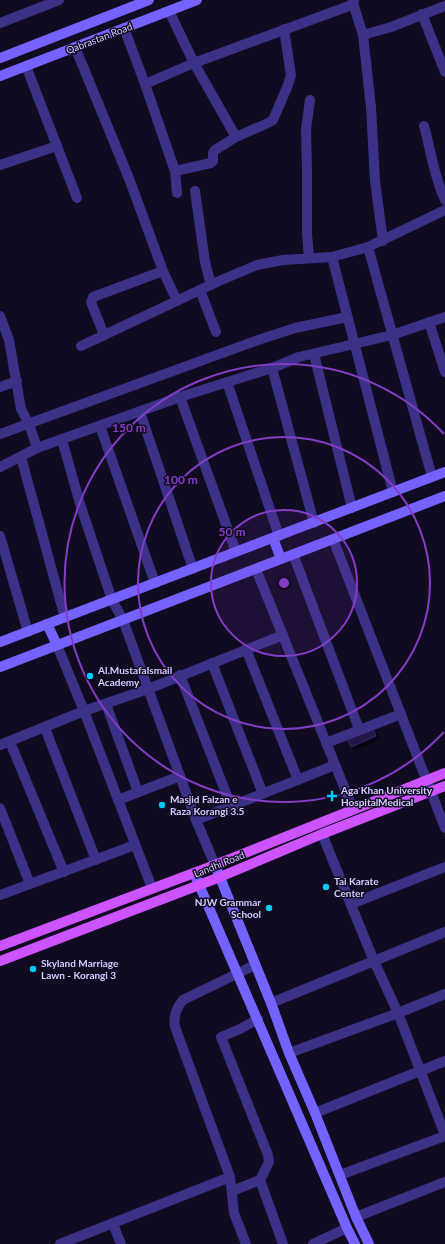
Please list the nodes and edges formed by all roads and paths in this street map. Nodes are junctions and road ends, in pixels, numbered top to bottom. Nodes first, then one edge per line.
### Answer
1 (56, 0) edge
2 (149, 0) edge
3 (197, 0) edge
4 (354, 1) edge
5 (445, 6) edge
6 (169, 11) junction
7 (422, 14) junction
8 (0, 23) edge
9 (124, 28) junction
10 (284, 29) junction
11 (364, 35) junction
12 (75, 47) junction
13 (0, 58) edge
14 (194, 63) junction
15 (26, 66) junction
16 (445, 72) edge
17 (0, 76) edge
18 (146, 84) junction
19 (310, 100) dead end
20 (424, 126) dead end
21 (236, 137) junction
22 (57, 146) junction
23 (0, 166) edge
24 (175, 171) junction
25 (194, 191) dead end
26 (177, 193) dead end
27 (77, 198) dead end
28 (445, 200) edge
29 (445, 210) edge
30 (383, 241) junction
31 (368, 248) junction
32 (332, 257) junction
33 (309, 258) junction
34 (163, 271) junction
35 (211, 285) junction
36 (200, 290) junction
37 (177, 301) junction
38 (0, 316) edge
39 (347, 317) junction
40 (445, 317) edge
41 (430, 322) junction
42 (216, 332) dead end
43 (104, 335) junction
44 (392, 335) junction
45 (354, 344) junction
46 (81, 346) dead end
47 (314, 354) junction
48 (272, 368) junction
49 (445, 372) edge
50 (17, 381) junction
51 (226, 382) junction
52 (0, 387) edge
53 (180, 397) junction
54 (140, 412) junction
55 (29, 424) junction
56 (100, 426) junction
57 (0, 434) edge
58 (62, 440) junction
59 (37, 448) junction
60 (21, 456) junction
61 (0, 467) edge
62 (445, 472) edge
63 (432, 477) junction
64 (393, 492) junction
65 (445, 496) edge
66 (352, 508) junction
67 (314, 523) junction
68 (0, 536) edge
69 (276, 537) junction
70 (333, 539) junction
71 (236, 552) junction
72 (293, 554) junction
73 (282, 559) junction
74 (256, 568) junction
75 (193, 569) junction
76 (155, 583) junction
77 (112, 600) junction
78 (65, 618) junction
79 (123, 620) junction
80 (47, 624) junction
81 (28, 632) junction
82 (283, 635) junction
83 (0, 642) edge
84 (56, 645) junction
85 (246, 649) junction
86 (212, 663) junction
87 (0, 667) edge
88 (180, 675) junction
89 (148, 689) junction
90 (106, 704) junction
91 (84, 712) junction
92 (401, 714) junction
93 (45, 728) junction
94 (359, 730) junction
95 (10, 742) junction
96 (326, 743) junction
97 (0, 745) edge
98 (336, 765) junction
99 (445, 774) edge
100 (180, 776) junction
101 (298, 780) junction
102 (427, 781) junction
103 (445, 786) edge
104 (138, 792) junction
105 (431, 792) junction
106 (264, 794) junction
107 (118, 800) junction
108 (231, 806) junction
109 (0, 808) edge
110 (353, 809) junction
111 (196, 820) junction
112 (445, 828) edge
113 (322, 834) junction
114 (136, 845) junction
115 (96, 860) junction
116 (215, 865) junction
117 (445, 867) edge
118 (64, 872) junction
119 (194, 872) junction
120 (220, 877) junction
121 (30, 884) junction
122 (199, 885) junction
123 (152, 888) junction
124 (0, 895) edge
125 (351, 904) junction
126 (445, 932) edge
127 (0, 946) edge
128 (374, 961) junction
129 (0, 962) edge
130 (255, 965) junction
131 (238, 974) junction
132 (445, 994) edge
133 (271, 1003) junction
134 (398, 1013) junction
135 (258, 1019) junction
136 (289, 1053) junction
137 (445, 1061) edge
138 (421, 1071) junction
139 (315, 1113) junction
140 (445, 1135) edge
141 (340, 1175) junction
142 (230, 1177) junction
143 (260, 1180) junction
144 (445, 1182) edge
145 (232, 1191) junction
146 (356, 1217) junction
147 (113, 1224) junction
148 (347, 1228) junction
149 (60, 1244) edge
150 (122, 1244) edge
151 (246, 1244) edge
152 (283, 1244) edge
153 (314, 1244) edge
154 (355, 1244) edge
155 (369, 1244) edge

1 - 8 street
2 - 13 street, Qabrastan Road
3 - 6 street, Qabrastan Road
4 - 10 street
4 - 11 street
5 - 7 street
6 - 9 street, Qabrastan Road
6 - 14 street
7 - 11 street
7 - 16 street
9 - 12 street, Qabrastan Road
9 - 18 street
10 - 14 street
10 - 21 street
11 - 30 street
12 - 15 street, Qabrastan Road
12 - 34 street
14 - 18 street
14 - 21 street
15 - 17 street, Qabrastan Road
15 - 22 street
18 - 24 street
19 - 33 street
20 - 28 street
21 - 24 street
22 - 23 street
22 - 27 street
24 - 26 street
25 - 35 street
29 - 30 street
30 - 31 street
31 - 32 street
31 - 44 street
32 - 33 street
32 - 39 street
33 - 35 street
34 - 37 street
34 - 43 street
35 - 36 street
36 - 37 street
36 - 42 street
37 - 43 street
38 - 50 street
39 - 45 street
39 - 55 street
40 - 41 street
41 - 44 street
41 - 49 street
43 - 46 street
44 - 45 street
44 - 63 street
45 - 47 street
45 - 64 street
47 - 48 street
47 - 66 street
48 - 51 street
48 - 67 street
50 - 52 street
50 - 55 street
51 - 53 street
51 - 69 street
53 - 54 street
53 - 71 street
54 - 56 street
54 - 75 street
55 - 57 street
55 - 59 street
56 - 58 street
56 - 76 street
58 - 59 street
58 - 77 street
59 - 60 street
60 - 61 street
60 - 78 street
62 - 63 street
63 - 64 street
64 - 66 street
65 - 70 street
66 - 67 street
67 - 69 street
68 - 81 street
69 - 71 street
69 - 73 street
70 - 72 street
70 - 92 street
71 - 75 street
72 - 73 street
72 - 94 street
73 - 74 street
74 - 79 street
74 - 82 street
75 - 76 street
76 - 77 street
77 - 78 street
77 - 79 street
78 - 80 street
79 - 84 street
79 - 89 street
80 - 81 street
80 - 84 street
81 - 83 street
82 - 85 street
82 - 96 street
84 - 87 street
84 - 91 street
85 - 86 street
85 - 101 street
86 - 88 street
86 - 106 street
88 - 89 street
88 - 108 street
89 - 90 street
89 - 100 street
90 - 91 street
90 - 104 street
91 - 93 street
91 - 107 street
92 - 94 street
92 - 102 street
93 - 95 street
93 - 115 street
94 - 96 street
95 - 97 street
95 - 118 street
96 - 98 street
98 - 101 street
98 - 110 street
99 - 102 main road, Landhi Road
100 - 104 street
100 - 111 street
101 - 106 street
102 - 105 street
102 - 110 main road, Landhi Road
103 - 105 main road, Landhi Road
104 - 107 street
105 - 112 street
105 - 113 main road, Landhi Road
106 - 108 street
107 - 114 street
108 - 111 street
109 - 121 street
110 - 116 main road, Landhi Road
111 - 116 street
113 - 120 main road, Landhi Road
113 - 125 street
114 - 115 street
114 - 123 street
115 - 118 street
116 - 119 main road, Landhi Road
116 - 120 street
117 - 125 street
118 - 121 street
119 - 122 street
119 - 123 main road, Landhi Road
120 - 122 main road, Landhi Road
120 - 130 street
121 - 124 street
122 - 129 main road, Landhi Road
122 - 131 street
123 - 127 main road, Landhi Road
125 - 128 street
126 - 128 street
128 - 133 street
128 - 134 street
130 - 131 street
130 - 133 street
131 - 135 street
131 - 142 street
132 - 134 street
133 - 136 street
134 - 136 street
134 - 138 street
135 - 143 street
135 - 148 street
136 - 139 street
137 - 138 street
138 - 139 street
138 - 140 street
139 - 141 street
140 - 141 street
141 - 146 street
142 - 145 street
142 - 147 street
143 - 145 street
143 - 152 street
144 - 146 street
145 - 151 street
146 - 155 street
147 - 149 street
147 - 150 street
148 - 153 street
148 - 154 street

